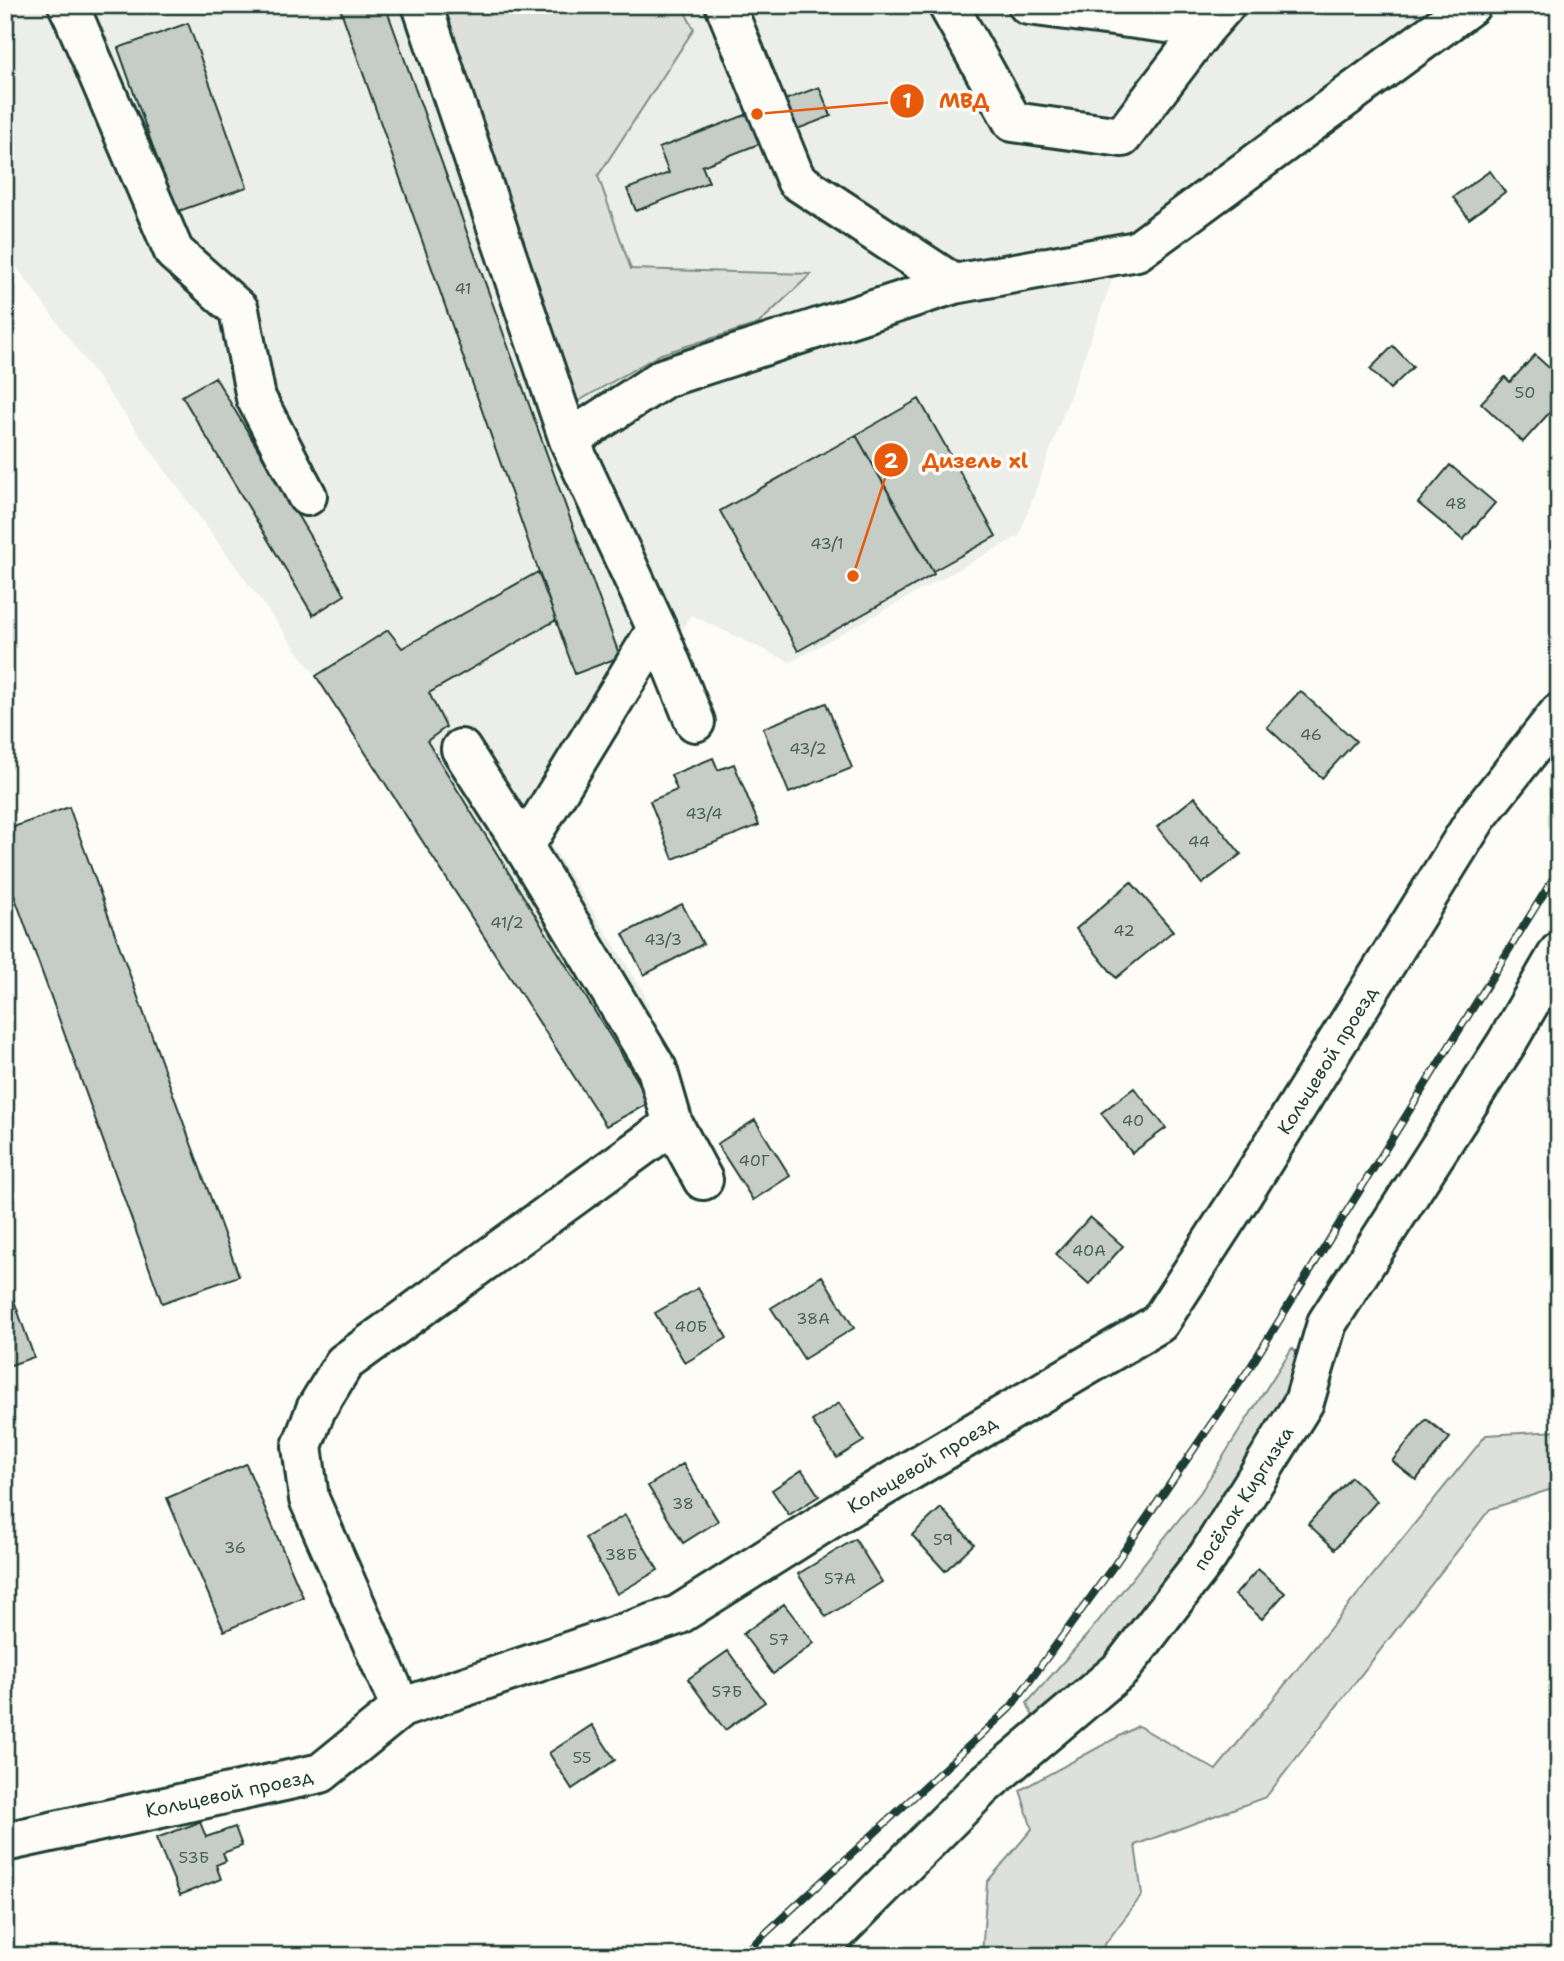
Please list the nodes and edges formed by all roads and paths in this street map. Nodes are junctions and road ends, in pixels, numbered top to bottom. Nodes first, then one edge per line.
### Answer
1 (68, 5) edge
2 (422, 5) edge
3 (725, 5) edge
4 (948, 5) edge
5 (1028, 5) edge
6 (1471, 5) edge
7 (1215, 16) edge
8 (954, 284) junction
9 (569, 440) junction
10 (307, 496) dead end
11 (657, 629) junction
12 (1559, 713) edge
13 (695, 722) dead end
14 (461, 749) dead end
15 (524, 848) junction
16 (1559, 953) edge
17 (673, 1124) junction
18 (703, 1180) dead end
19 (401, 1708) junction
20 (5, 1842) edge
21 (811, 1956) edge

1 - 10 street
2 - 9 street
3 - 8 street
4 - 7 street
5 - 7 street
6 - 8 street
8 - 9 street
9 - 11 street
11 - 13 street
11 - 15 street
12 - 19 street, Кольцевой проезд
14 - 15 street
15 - 17 street
16 - 21 street, посёлок Киргизка
17 - 18 street
17 - 19 street
19 - 20 street, Кольцевой проезд

